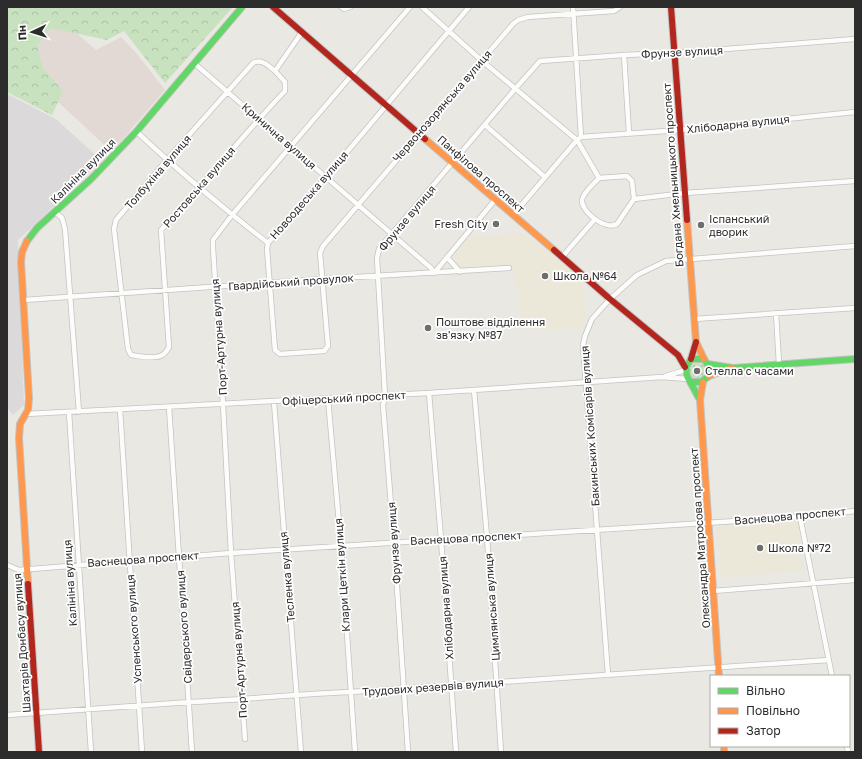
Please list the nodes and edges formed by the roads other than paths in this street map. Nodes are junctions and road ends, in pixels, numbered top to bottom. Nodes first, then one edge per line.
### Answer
1 (242, 7) edge
2 (273, 7) edge
3 (341, 7) edge
4 (350, 7) edge
5 (410, 7) edge
6 (422, 7) edge
7 (469, 7) edge
8 (573, 7) edge
9 (620, 7) edge
10 (671, 7) edge
11 (573, 14) junction
12 (448, 31) junction
13 (302, 32) junction
14 (855, 39) edge
15 (674, 53) junction
16 (624, 55) junction
17 (576, 58) junction
18 (481, 60) junction
19 (194, 63) junction
20 (274, 71) junction
21 (351, 75) junction
22 (515, 89) junction
23 (227, 91) junction
24 (386, 105) junction
25 (855, 112) edge
26 (258, 119) junction
27 (485, 125) junction
28 (680, 130) junction
29 (136, 131) junction
30 (629, 133) junction
31 (418, 134) junction
32 (579, 138) junction
33 (291, 147) junction
34 (166, 161) junction
35 (453, 163) junction
36 (545, 177) junction
37 (326, 178) junction
38 (599, 178) junction
39 (855, 181) edge
40 (199, 189) junction
41 (685, 193) junction
42 (634, 199) junction
43 (496, 200) junction
44 (357, 205) junction
45 (56, 213) junction
46 (232, 214) junction
47 (513, 215) junction
48 (595, 219) junction
49 (393, 234) junction
50 (268, 243) junction
51 (855, 246) edge
52 (447, 257) junction
53 (562, 257) junction
54 (690, 259) junction
55 (509, 268) dead end
56 (460, 272) junction
57 (434, 273) junction
58 (378, 276) junction
59 (322, 279) junction
60 (270, 284) junction
61 (215, 288) junction
62 (166, 291) junction
63 (120, 294) junction
64 (71, 298) junction
65 (610, 299) junction
66 (24, 300) junction
67 (855, 308) edge
68 (776, 313) junction
69 (694, 319) junction
70 (696, 342) junction
71 (678, 355) junction
72 (147, 357) joint
73 (692, 359) junction
74 (855, 359) edge
75 (706, 362) junction
76 (780, 364) junction
77 (685, 368) junction
78 (733, 368) junction
79 (709, 376) junction
80 (662, 377) junction
81 (689, 381) junction
82 (703, 382) junction
83 (586, 383) junction
84 (474, 390) junction
85 (430, 393) junction
86 (385, 396) junction
87 (328, 399) junction
88 (700, 400) junction
89 (274, 402) junction
90 (223, 404) junction
91 (169, 407) junction
92 (120, 409) junction
93 (69, 412) junction
94 (79, 412) junction
95 (26, 414) junction
96 (855, 511) edge
97 (800, 517) junction
98 (708, 523) junction
99 (597, 530) junction
100 (487, 537) junction
101 (441, 539) junction
102 (394, 542) junction
103 (341, 545) junction
104 (285, 550) junction
105 (231, 553) junction
106 (179, 557) junction
107 (129, 560) junction
108 (79, 564) junction
109 (7, 565) edge
110 (27, 568) junction
111 (855, 580) edge
112 (813, 584) junction
113 (713, 592) junction
114 (829, 660) junction
115 (719, 668) junction
116 (608, 675) junction
117 (719, 675) edge
118 (832, 675) edge
119 (497, 682) junction
120 (451, 685) junction
121 (404, 688) junction
122 (350, 692) junction
123 (296, 694) junction
124 (242, 698) junction
125 (190, 702) junction
126 (139, 706) junction
127 (88, 710) junction
128 (37, 713) junction
129 (7, 715) edge
130 (245, 738) dead end
131 (39, 752) edge
132 (91, 752) edge
133 (142, 752) edge
134 (192, 752) edge
135 (301, 752) edge
136 (354, 752) edge
137 (408, 752) edge
138 (456, 752) edge
139 (501, 752) edge

1 - 19 main road, Калініна вулиця
2 - 13 main road, Панфілова проспект
3 - 4 street
5 - 21 street, Порт-Артурна вулиця
6 - 12 street
7 - 12 street, Новоодеська вулиця
8 - 11 street
9 - 11 street, Червонозорянська вулиця
10 - 15 main road, Богдана Хмельницького проспект
11 - 17 street
11 - 18 street, Червонозорянська вулиця
12 - 18 street
12 - 24 street, Новоодеська вулиця
13 - 20 street
13 - 21 main road, Панфілова проспект
14 - 15 street, Фрунзе вулиця
15 - 16 street, Фрунзе вулиця
15 - 28 main road, Богдана Хмельницького проспект
16 - 17 street, Фрунзе вулиця
16 - 30 street
17 - 22 street, Фрунзе вулиця
17 - 32 street
18 - 22 street
18 - 31 street, Червонозорянська вулиця
19 - 23 street, Кринична вулиця
19 - 29 main road, Калініна вулиця
20 - 23 street, Толбухіна вулиця
20 - 26 street, Ростовська вулиця
21 - 24 main road, Панфілова проспект
21 - 33 street, Порт-Артурна вулиця
22 - 27 street, Фрунзе вулиця
22 - 32 street
23 - 26 street, Кринична вулиця
23 - 34 street, Толбухіна вулиця
24 - 31 main road, Панфілова проспект
24 - 37 street, Новоодеська вулиця
25 - 28 street, Хлібодарна вулиця
26 - 33 street, Кринична вулиця
26 - 40 street, Ростовська вулиця
27 - 35 street, Фрунзе вулиця
27 - 36 street
28 - 30 street, Хлібодарна вулиця
28 - 41 main road, Богдана Хмельницького проспект
29 - 34 street
29 - 45 main road, Калініна вулиця
30 - 32 street, Хлібодарна вулиця
31 - 35 main road, Панфілова проспект
31 - 44 street, Червонозорянська вулиця
32 - 36 street
32 - 38 street
33 - 37 street, Кринична вулиця
33 - 46 street, Порт-Артурна вулиця
34 - 40 street
34 - 63 street, Толбухіна вулиця
35 - 43 main road, Панфілова проспект
35 - 49 street, Фрунзе вулиця
36 - 47 street
37 - 44 street, Кринична вулиця
37 - 50 street, Новоодеська вулиця
38 - 42 street
38 - 48 street
39 - 41 street
40 - 46 street
40 - 62 street, Ростовська вулиця
41 - 42 street
41 - 54 main road, Богдана Хмельницького проспект
42 - 48 street
43 - 47 main road, Панфілова проспект
43 - 52 street
44 - 49 street, Кринична вулиця
44 - 59 street, Червонозорянська вулиця
45 - 64 street, Калініна вулиця
45 - 66 main road, Шахтарів Донбасу вулиця
46 - 50 street
46 - 61 street, Порт-Артурна вулиця
47 - 53 main road, Панфілова проспект
48 - 53 street
49 - 57 street, Кринична вулиця
49 - 58 street, Фрунзе вулиця
50 - 60 street, Новоодеська вулиця
51 - 54 street, Бакинських Комісарів вулиця
52 - 56 street
52 - 57 street
53 - 65 main road, Панфілова проспект
54 - 65 street, Бакинських Комісарів вулиця
54 - 69 main road, Богдана Хмельницького проспект
55 - 56 street, Гвардійський провулок
56 - 57 street, Гвардійський провулок
57 - 58 street, Гвардійський провулок
58 - 59 street, Гвардійський провулок
58 - 86 street, Фрунзе вулиця
59 - 60 street, Гвардійський провулок
59 - 60 street, Новоодеська вулиця
60 - 61 street, Гвардійський провулок
61 - 62 street, Гвардійський провулок
61 - 90 street, Порт-Артурна вулиця
62 - 63 street, Гвардійський провулок
62 - 72 street, Ростовська вулиця
63 - 64 street, Гвардійський провулок
63 - 72 street, Толбухіна вулиця
64 - 66 street, Гвардійський провулок
64 - 94 street, Калініна вулиця
65 - 71 main road, Панфілова проспект
65 - 83 street, Бакинських Комісарів вулиця
66 - 95 main road, Шахтарів Донбасу вулиця
67 - 68 street
68 - 69 street
68 - 76 street
69 - 70 main road, Богдана Хмельницького проспект
70 - 73 main road
70 - 75 main road
71 - 73 main road, Панфілова проспект
71 - 77 main road, Панфілова проспект
73 - 75 main road
73 - 77 main road
74 - 76 main road
75 - 78 main road
75 - 79 main road
76 - 78 main road
77 - 80 street
77 - 81 main road
78 - 79 main road
79 - 82 main road
80 - 81 street
80 - 83 street, Офіцерський проспект
81 - 82 main road
81 - 88 main road
82 - 88 main road
83 - 84 street, Офіцерський проспект
83 - 99 street, Бакинських Комісарів вулиця
84 - 85 street, Офіцерський проспект
84 - 100 street, Цимлянська вулиця
85 - 86 street, Офіцерський проспект
85 - 101 street, Хлібодарна вулиця
86 - 87 street, Офіцерський проспект
86 - 102 street, Фрунзе вулиця
87 - 89 street, Офіцерський проспект
87 - 103 street, Клари Цеткін вулиця
88 - 98 main road, Олександра Матросова проспект
89 - 90 street, Офіцерський проспект
89 - 104 street, Тесленка вулиця
90 - 91 street, Офіцерський проспект
90 - 105 street, Порт-Артурна вулиця
91 - 92 street, Офіцерський проспект
91 - 106 street, Свідерського вулиця
92 - 94 street, Офіцерський проспект
92 - 107 street, Успенського вулиця
93 - 94 street, Офіцерський проспект
93 - 95 street, Офіцерський проспект
93 - 108 street, Калініна вулиця
95 - 110 main road, Шахтарів Донбасу вулиця
96 - 97 street, Васнецова проспект
97 - 98 street, Васнецова проспект
97 - 112 street
98 - 99 street, Васнецова проспект
98 - 113 main road, Олександра Матросова проспект
99 - 100 street, Васнецова проспект
99 - 116 street, Бакинських Комісарів вулиця
100 - 101 street, Васнецова проспект
100 - 119 street, Цимлянська вулиця
101 - 102 street, Васнецова проспект
101 - 120 street, Хлібодарна вулиця
102 - 103 street, Васнецова проспект
102 - 121 street, Фрунзе вулиця
103 - 104 street, Васнецова проспект
103 - 122 street, Клари Цеткін вулиця
104 - 105 street, Васнецова проспект
104 - 123 street, Тесленка вулиця
105 - 106 street, Васнецова проспект
105 - 124 street, Порт-Артурна вулиця
106 - 107 street, Васнецова проспект
106 - 125 street, Свідерського вулиця
107 - 108 street, Васнецова проспект
107 - 126 street, Успенського вулиця
108 - 110 street, Васнецова проспект
108 - 127 street, Калініна вулиця
109 - 110 street, Васнецова проспект
110 - 128 main road, Шахтарів Донбасу вулиця
111 - 112 street
112 - 113 street
112 - 114 street
113 - 115 main road, Олександра Матросова проспект
114 - 115 street, Трудових резервів вулиця
114 - 118 street
115 - 116 street, Трудових резервів вулиця
115 - 117 main road, Олександра Матросова проспект
116 - 119 street, Трудових резервів вулиця
119 - 120 street, Трудових резервів вулиця
119 - 139 street, Цимлянська вулиця
120 - 121 street, Трудових резервів вулиця
120 - 138 street, Хлібодарна вулиця
121 - 122 street, Трудових резервів вулиця
121 - 137 street, Фрунзе вулиця
122 - 123 street, Трудових резервів вулиця
122 - 136 street, Клари Цеткін вулиця
123 - 124 street, Трудових резервів вулиця
123 - 135 street, Тесленка вулиця
124 - 125 street, Трудових резервів вулиця
124 - 130 street, Порт-Артурна вулиця
125 - 126 street, Трудових резервів вулиця
125 - 134 street, Свідерського вулиця
126 - 127 street, Трудових резервів вулиця
126 - 133 street, Успенського вулиця
127 - 128 street, Трудових резервів вулиця
127 - 132 street, Калініна вулиця
128 - 129 street, Трудових резервів вулиця
128 - 131 main road, Шахтарів Донбасу вулиця

